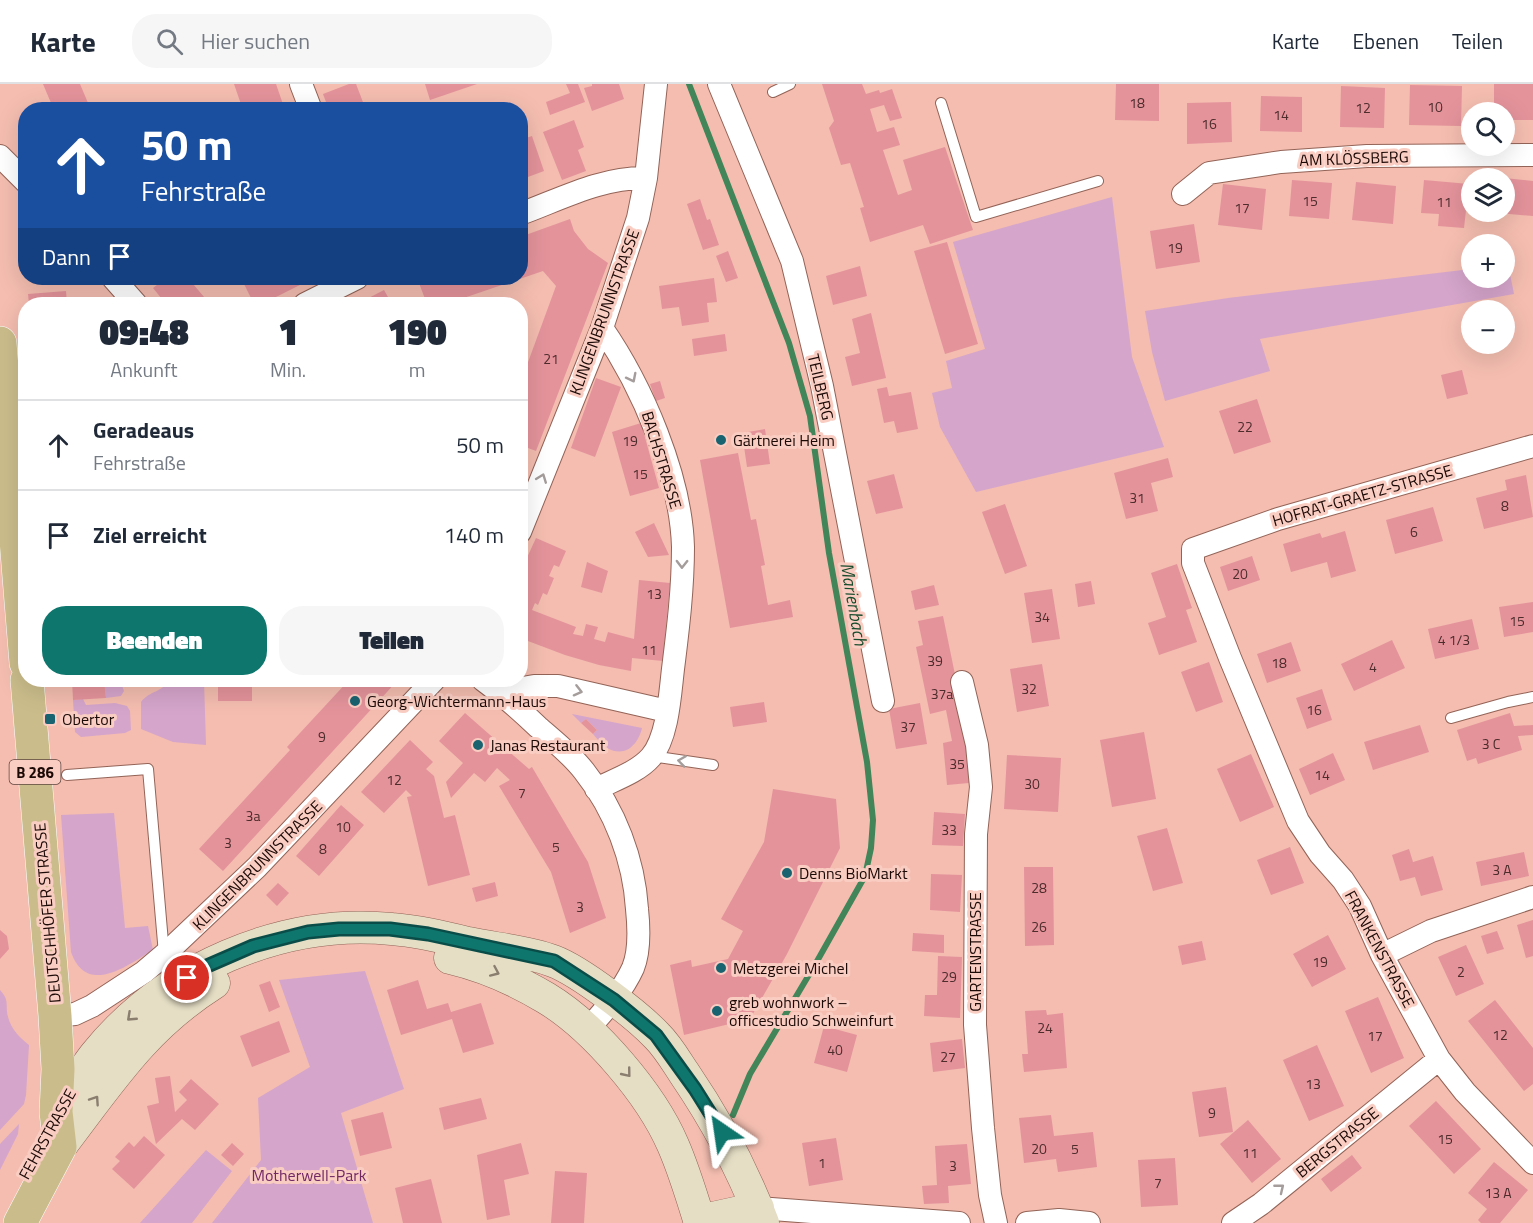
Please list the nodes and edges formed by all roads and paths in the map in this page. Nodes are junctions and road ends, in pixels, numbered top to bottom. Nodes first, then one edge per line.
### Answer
1 (301, 84) edge
2 (656, 84) edge
3 (719, 84) edge
4 (790, 84) edge
5 (773, 92) dead end
6 (307, 102) edge
7 (941, 103) dead end
8 (1533, 155) edge
9 (0, 156) edge
10 (18, 174) edge
11 (646, 178) junction
12 (1098, 181) dead end
13 (1183, 194) dead end
14 (528, 211) edge
15 (119, 285) edge
16 (343, 285) edge
17 (130, 297) edge
18 (319, 297) edge
19 (602, 328) junction
20 (0, 343) edge
21 (1533, 446) edge
22 (528, 512) edge
23 (18, 532) edge
24 (1193, 549) joint
25 (962, 682) dead end
26 (528, 686) edge
27 (28, 687) edge
28 (427, 687) edge
29 (492, 687) edge
30 (1533, 697) edge
31 (883, 701) dead end
32 (667, 711) junction
33 (1451, 718) dead end
34 (651, 756) junction
35 (713, 765) dead end
36 (67, 776) dead end
37 (596, 789) junction
38 (1533, 897) edge
39 (1383, 954) junction
40 (164, 956) junction
41 (614, 1000) junction
42 (55, 1016) junction
43 (587, 1030) junction
44 (1439, 1059) junction
45 (56, 1112) junction
46 (60, 1147) junction
47 (1533, 1163) edge
48 (0, 1209) edge
49 (761, 1216) edge
50 (700, 1222) edge
51 (20, 1223) edge
52 (959, 1223) edge
53 (996, 1223) edge
54 (1027, 1223) edge
55 (1089, 1223) edge
56 (1233, 1223) edge

1 - 6 street
2 - 11 street, KLINGENBRUNNSTRASSE
3 - 31 street, TEILBERG
4 - 5 lane
7 - 12 lane
8 - 13 street, AM KLÖSSBERG
9 - 10 street
11 - 14 street
11 - 19 street, KLINGENBRUNNSTRASSE
15 - 17 street
16 - 18 street
22 -> 19 street, KLINGENBRUNNSTRASSE
19 -> 32 street, BACHSTRASSE
20 - 23 main road
21 - 24 street, HOFRAT-GRAETZ-STRASSE
24 - 39 street, FRANKENSTRASSE
25 - 53 street, GARTENSTRASSE
26 -> 32 street
27 - 42 main road, DEUTSCHHÖFER STRASSE / B 286
28 - 40 street, KLINGENBRUNNSTRASSE
29 - 37 street
30 - 33 lane
32 - 34 street, BACHSTRASSE
35 -> 34 lane
34 - 37 street
36 - 40 lane
37 - 41 street
38 - 39 street
39 - 44 street, FRANKENSTRASSE
40 - 42 street, KLINGENBRUNNSTRASSE
41 - 43 street
41 -> 45 main road, FEHRSTRASSE
41 - 49 main road, FEHRSTRASSE
42 - 45 main road, DEUTSCHHÖFER STRASSE / B 286
46 -> 43 main road, FEHRSTRASSE
43 -> 50 main road, FEHRSTRASSE
44 - 47 street, FRANKENSTRASSE
56 -> 44 street, BERGSTRASSE
45 - 46 main road, DEUTSCHHÖFER STRASSE / B 286
45 - 48 main road, FEHRSTRASSE / B 286
46 - 51 main road, FEHRSTRASSE
49 - 50 main road
49 - 52 street
54 - 55 street

